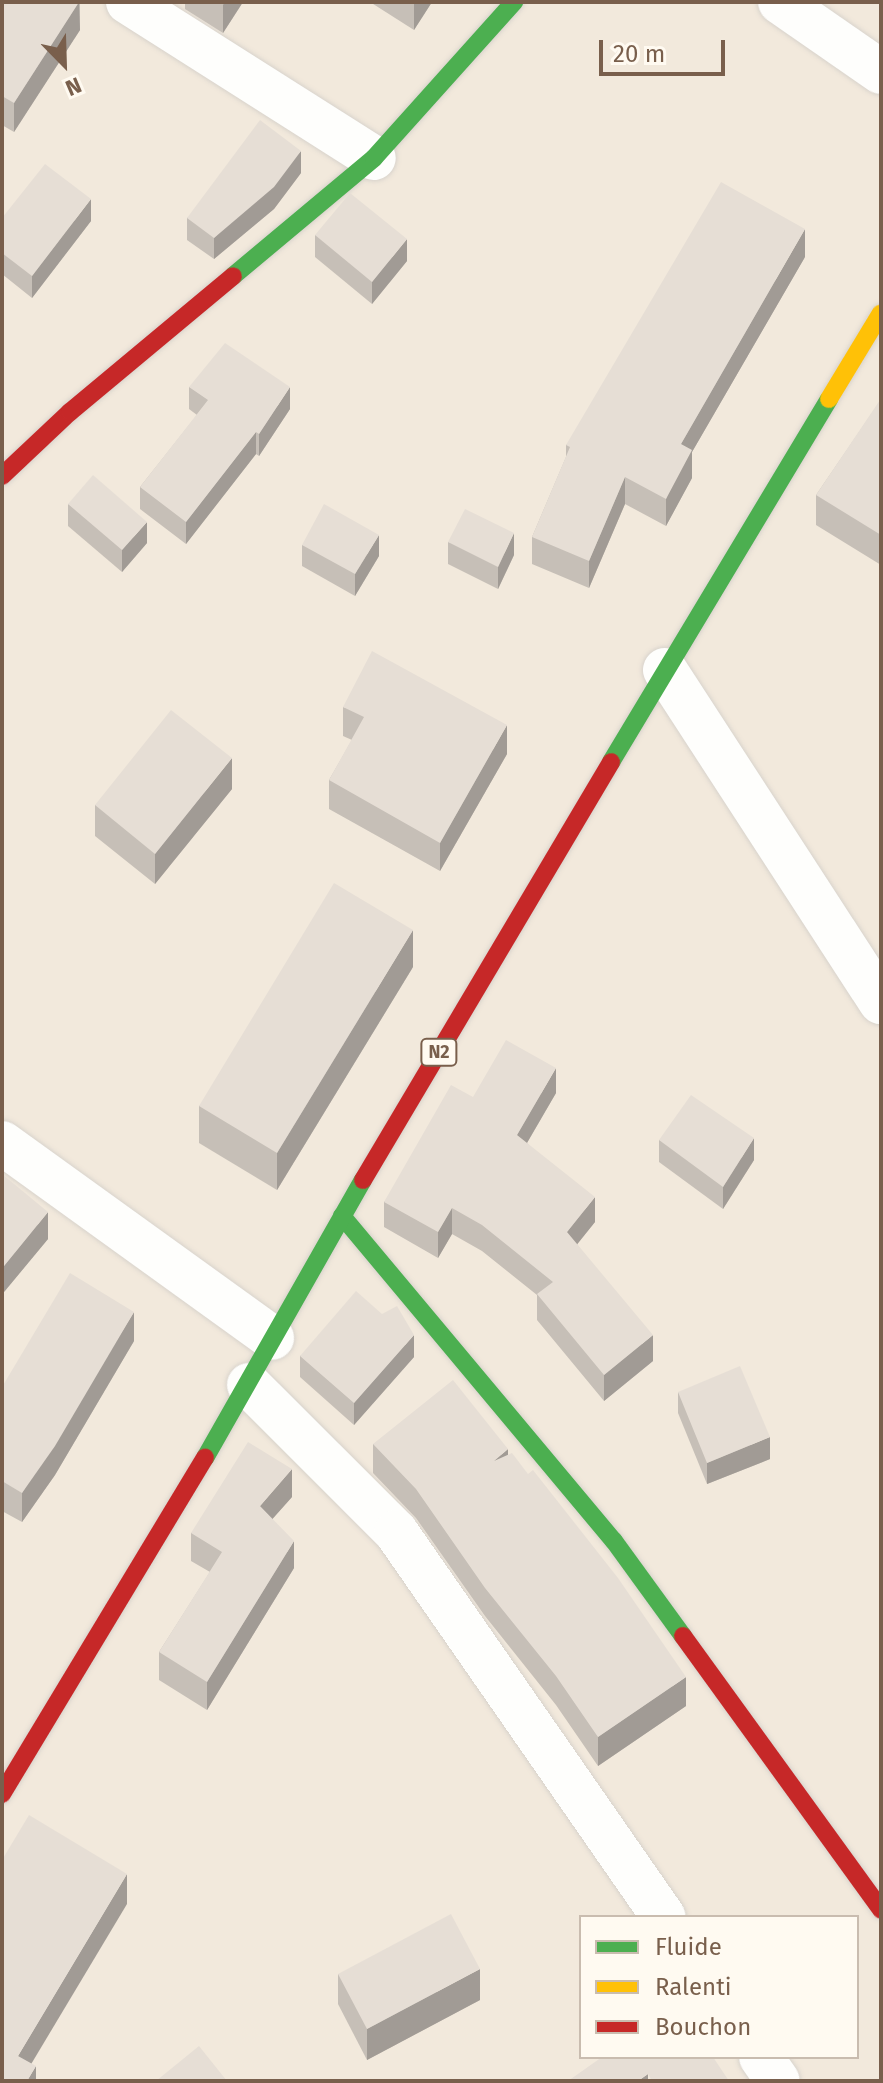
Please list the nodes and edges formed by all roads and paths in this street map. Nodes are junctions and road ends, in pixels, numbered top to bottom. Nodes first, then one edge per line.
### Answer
1 (128, 2) edge
2 (514, 2) edge
3 (780, 2) edge
4 (881, 72) edge
5 (374, 158) junction
6 (881, 313) edge
7 (2, 476) edge
8 (665, 670) junction
9 (881, 1002) edge
10 (2, 1143) edge
11 (342, 1216) junction
12 (272, 1338) junction
13 (249, 1385) junction
14 (2, 1794) edge
15 (881, 1910) edge
16 (663, 1915) edge
17 (762, 2059) edge
18 (778, 2081) edge

1 - 5 street
2 - 5 main road
3 - 4 street
5 - 7 main road
6 - 8 main road, N2
8 - 9 street
8 - 11 main road, N2
10 - 12 street
11 - 12 main road, N2
11 - 15 main road
12 - 13 main road, N2
13 - 14 main road, N2
13 - 16 street
17 - 18 street

